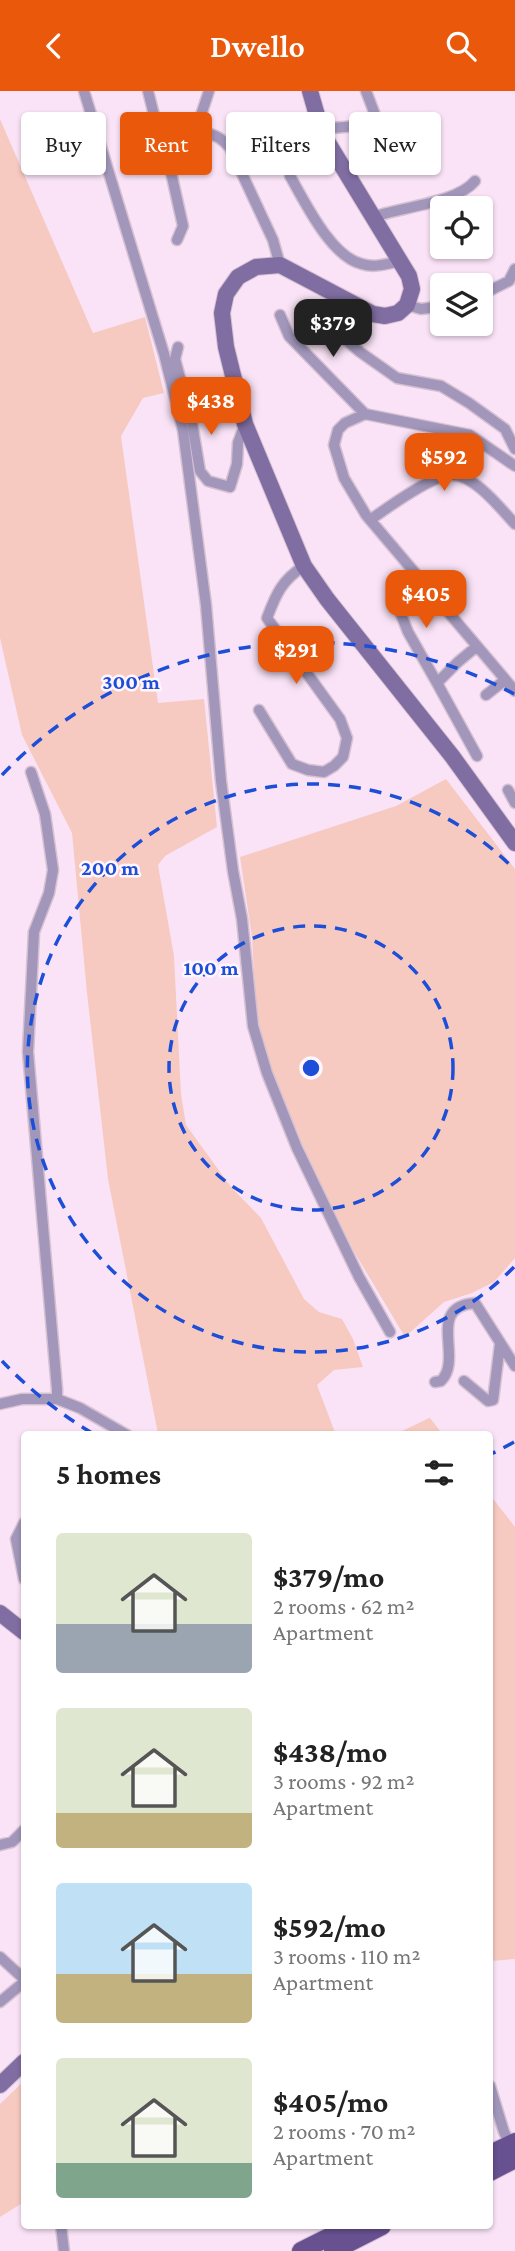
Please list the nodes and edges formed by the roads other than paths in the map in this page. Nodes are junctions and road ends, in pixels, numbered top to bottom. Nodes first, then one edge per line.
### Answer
1 (84, 91) edge
2 (148, 91) edge
3 (209, 91) edge
4 (310, 91) edge
5 (366, 91) edge
6 (153, 112) edge
7 (202, 112) edge
8 (316, 112) edge
9 (335, 126) edge
10 (212, 135) edge
11 (335, 153) edge
12 (172, 175) edge
13 (290, 176) dead end
14 (475, 181) dead end
15 (373, 217) junction
16 (177, 240) dead end
17 (400, 261) junction
18 (280, 265) junction
19 (515, 269) edge
20 (493, 289) edge
21 (407, 305) junction
22 (430, 308) edge
23 (280, 314) dead end
24 (327, 323) dead end
25 (164, 354) junction
26 (365, 414) junction
27 (245, 424) junction
28 (515, 449) edge
29 (515, 466) edge
30 (370, 520) junction
31 (515, 524) edge
32 (304, 566) junction
33 (418, 577) junction
34 (477, 647) junction
35 (505, 680) junction
36 (437, 683) junction
37 (515, 691) edge
38 (486, 695) dead end
39 (259, 710) dead end
40 (477, 756) dead end
41 (31, 772) dead end
42 (508, 790) dead end
43 (515, 803) edge
44 (515, 843) edge
45 (390, 1332) dead end
46 (500, 1344) junction
47 (515, 1366) edge
48 (464, 1381) dead end
49 (435, 1382) dead end
50 (57, 1399) junction
51 (0, 1404) edge
52 (120, 1431) edge
53 (21, 1529) edge
54 (21, 1564) edge
55 (0, 1613) edge
56 (21, 1630) edge
57 (21, 1833) edge
58 (0, 1845) edge
59 (0, 1957) edge
60 (21, 1977) edge
61 (21, 1983) edge
62 (0, 2002) edge
63 (21, 2065) edge
64 (0, 2084) edge
65 (493, 2096) edge
66 (513, 2148) edge
67 (493, 2153) edge
68 (493, 2169) edge
69 (61, 2229) edge
70 (345, 2229) edge
71 (376, 2229) edge
72 (306, 2248) edge
73 (64, 2251) edge
74 (288, 2251) edge
75 (333, 2251) edge

1 - 25 street
2 - 6 street
3 - 7 street
4 - 8 main road
5 - 9 street
10 - 18 street
11 - 15 main road
12 - 16 street
13 - 17 street
14 - 15 street
15 - 17 main road
17 - 21 main road
18 - 21 main road
18 - 27 main road
19 - 20 street
21 - 22 street
23 - 26 street
24 - 28 street
25 - 27 street
25 - 45 street
26 - 29 street
26 - 30 street
27 - 32 main road
30 - 31 street
30 - 33 street
32 - 39 street
32 - 44 main road
33 - 34 street
33 - 36 street
34 - 35 street
34 - 36 street
35 - 37 street
35 - 38 street
36 - 40 street
41 - 50 street
42 - 43 street
46 - 47 street
46 - 48 street
46 - 49 street
50 - 51 street
50 - 52 street
53 - 54 street
55 - 56 main road
57 - 58 street
59 - 60 street
61 - 62 street
63 - 64 main road
65 - 66 street
66 - 67 main road
66 - 68 main road
69 - 73 street
70 - 72 main road
71 - 75 main road
72 - 74 main road

